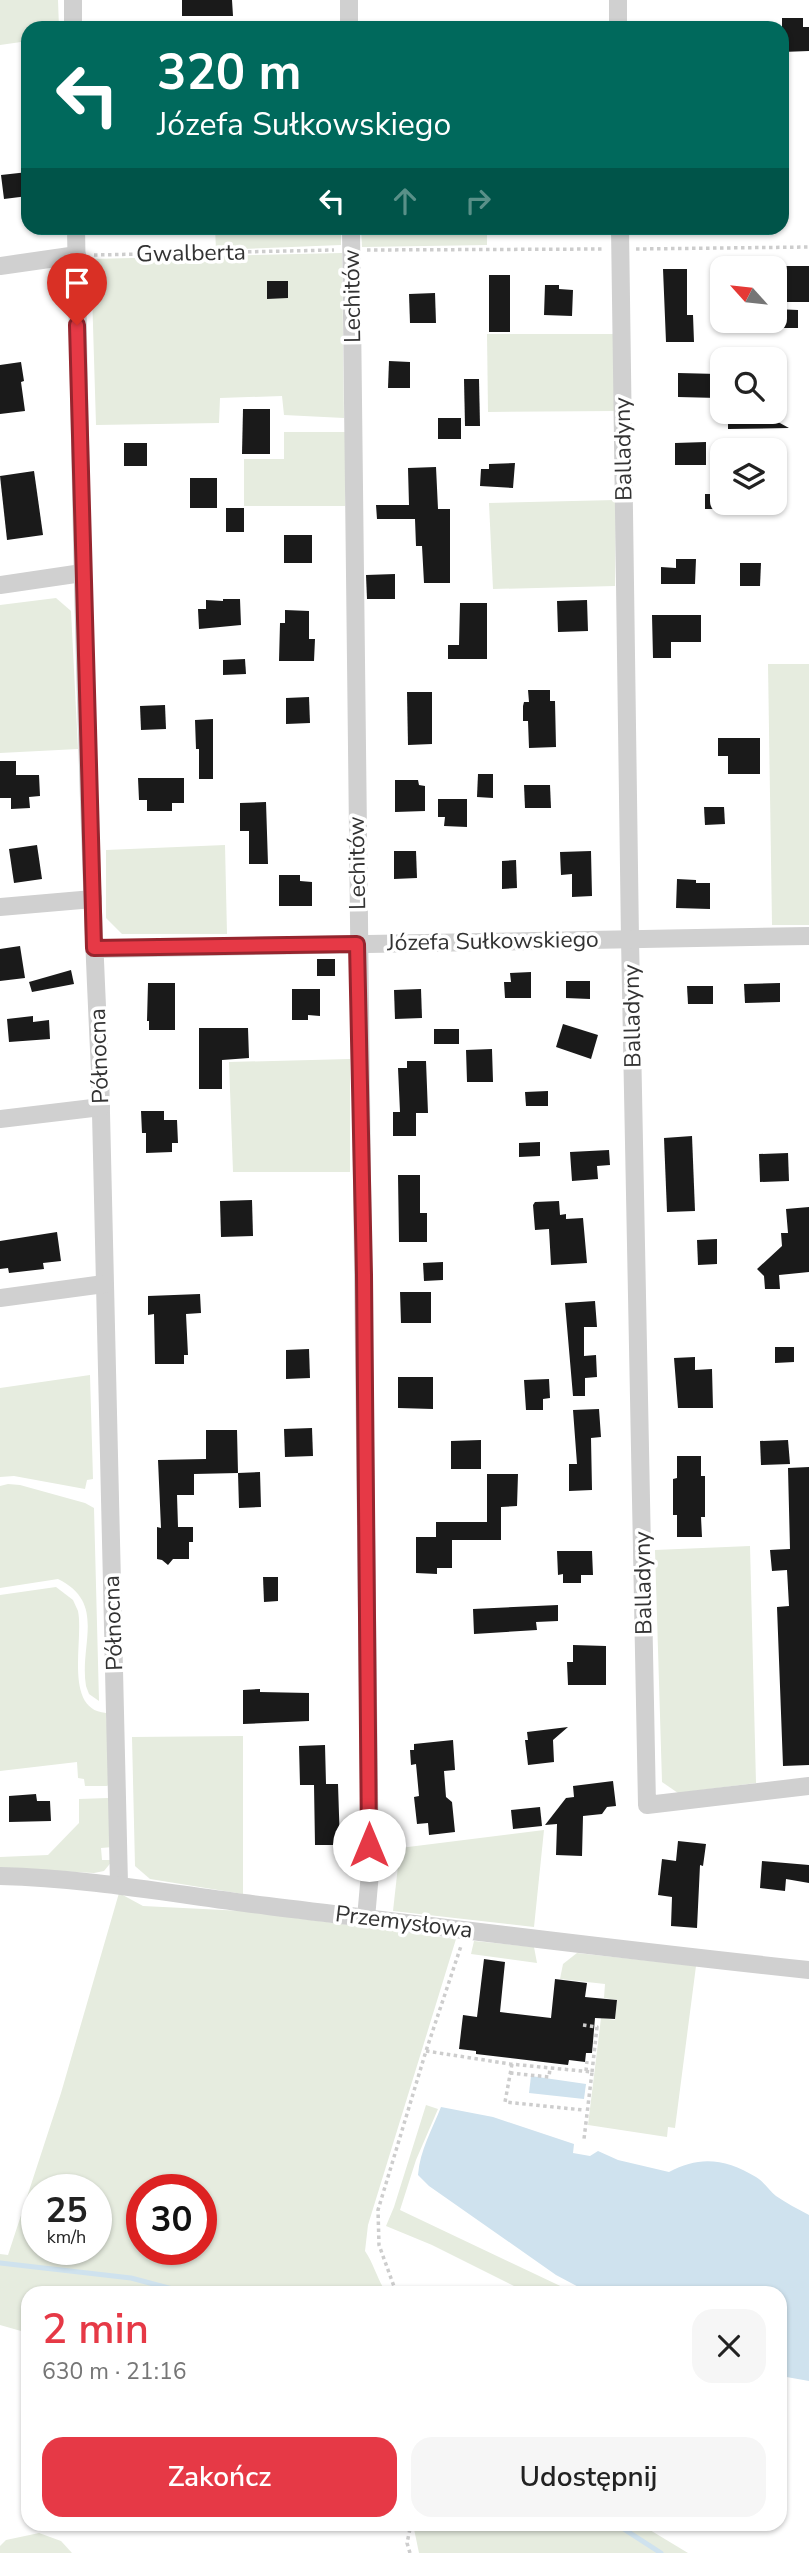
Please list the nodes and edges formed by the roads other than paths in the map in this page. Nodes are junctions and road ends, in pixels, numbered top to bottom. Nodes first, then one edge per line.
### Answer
1 (73, 0) edge
2 (349, 0) edge
3 (618, 0) edge
4 (74, 21) edge
5 (349, 21) edge
6 (618, 21) edge
7 (76, 235) edge
8 (351, 235) edge
9 (621, 235) edge
10 (77, 255) junction
11 (0, 266) edge
12 (82, 573) junction
13 (0, 585) edge
14 (93, 899) junction
15 (0, 907) edge
16 (809, 936) edge
17 (630, 939) junction
18 (357, 944) junction
19 (94, 948) junction
20 (101, 1107) junction
21 (0, 1119) edge
22 (104, 1284) junction
23 (0, 1298) edge
24 (809, 1786) edge
25 (0, 1876) edge
26 (119, 1884) junction
27 (366, 1918) junction
28 (809, 1970) edge

1 - 4 street
2 - 5 street
3 - 6 street
7 - 10 street, Północna
8 - 18 street, Lechitów
9 - 17 street, Balladyny
10 - 11 street
10 - 12 street, Północna
12 - 13 street
12 - 14 street, Północna
14 - 15 street
14 - 19 street, Północna
16 - 17 street, Józefa Sułkowskiego
17 - 18 street, Józefa Sułkowskiego
17 - 24 street, Balladyny
18 - 19 street, Józefa Sułkowskiego
18 - 27 street, Lechitów
19 - 20 street, Północna
20 - 21 street
20 - 22 street, Północna
22 - 23 street
22 - 26 street, Północna
25 - 26 street, Przemysłowa
26 - 27 street, Przemysłowa
27 - 28 street, Przemysłowa

